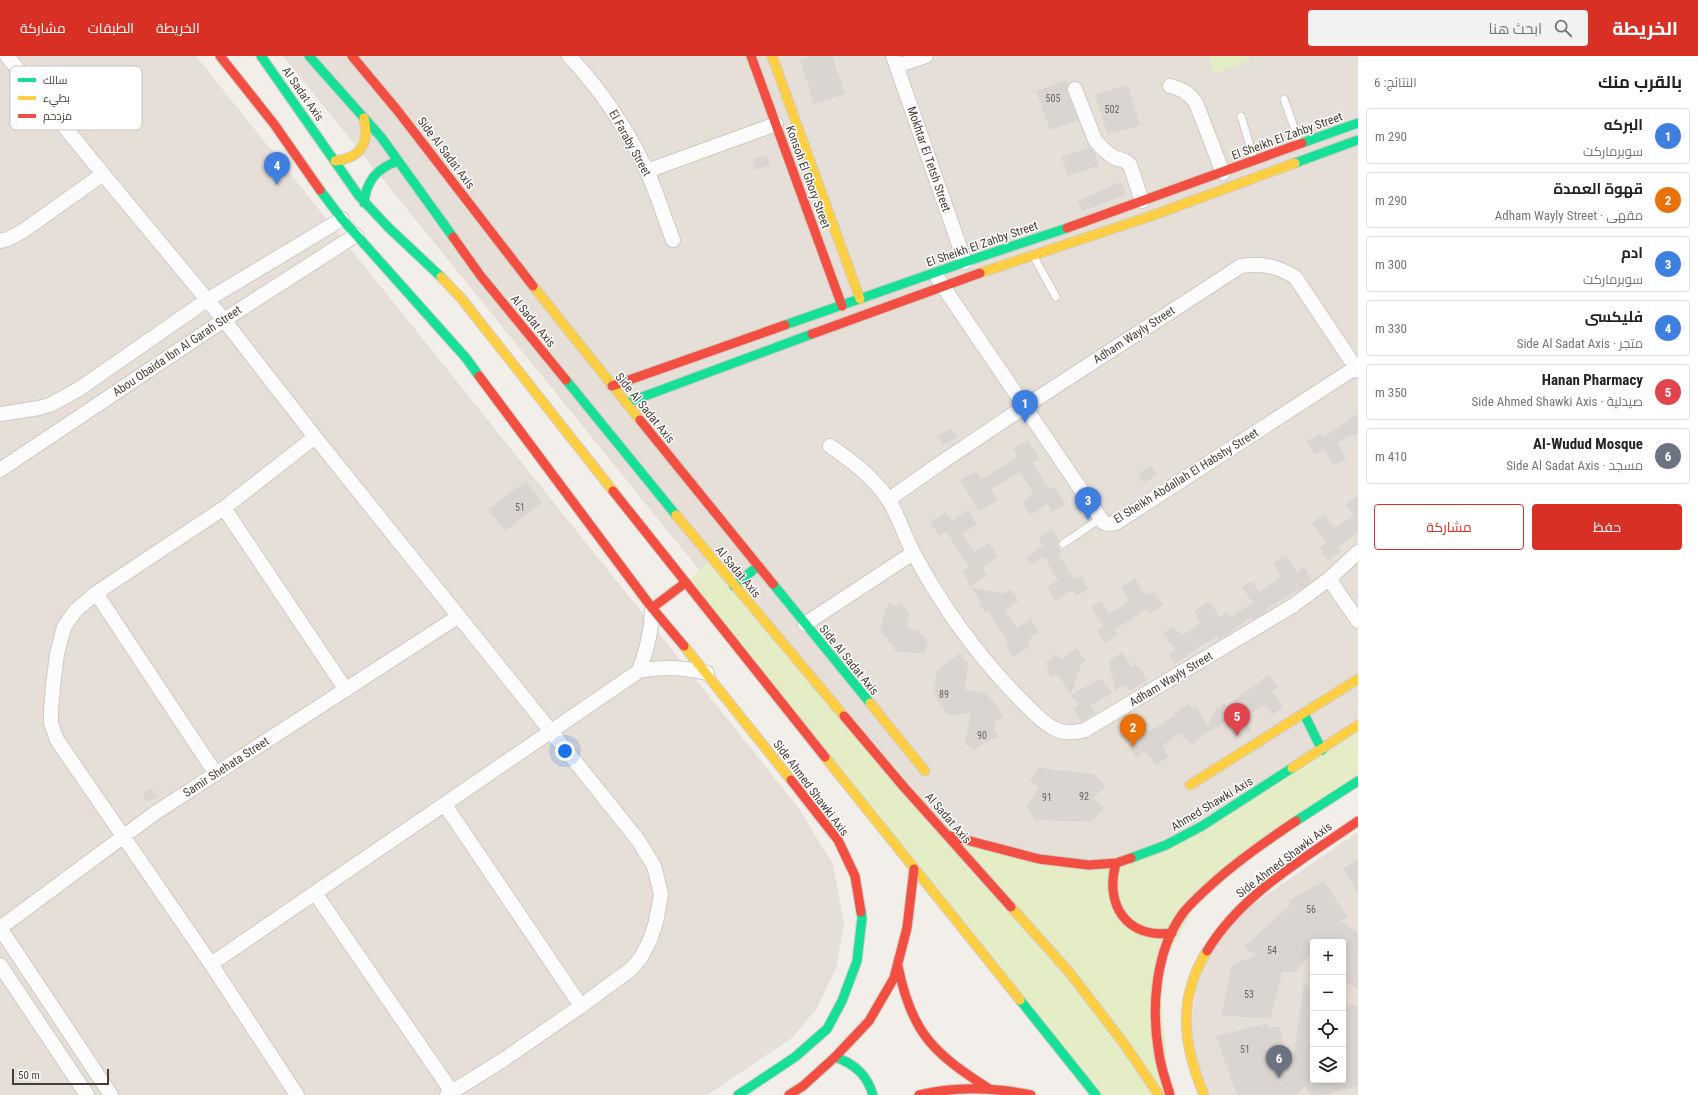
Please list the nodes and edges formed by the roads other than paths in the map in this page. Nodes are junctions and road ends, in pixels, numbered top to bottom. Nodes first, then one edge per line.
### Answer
1 (7, 56) edge
2 (220, 56) edge
3 (261, 56) edge
4 (308, 56) edge
5 (352, 56) edge
6 (569, 56) edge
7 (751, 56) edge
8 (772, 56) edge
9 (926, 56) edge
10 (895, 61) edge
11 (15, 66) edge
12 (1170, 86) dead end
13 (1075, 89) dead end
14 (1284, 99) dead end
15 (1241, 116) dead end
16 (364, 118) junction
17 (1358, 123) edge
18 (776, 124) junction
19 (67, 130) edge
20 (1358, 140) edge
21 (1300, 144) junction
22 (398, 161) junction
23 (1255, 161) junction
24 (335, 162) junction
25 (647, 171) junction
26 (1223, 173) junction
27 (103, 174) junction
28 (1142, 201) junction
29 (364, 203) junction
30 (342, 219) junction
31 (356, 235) junction
32 (673, 240) dead end
33 (0, 241) edge
34 (1033, 256) junction
35 (965, 262) junction
36 (936, 273) junction
37 (942, 286) junction
38 (1056, 297) dead end
39 (860, 299) junction
40 (207, 300) junction
41 (842, 306) junction
42 (224, 320) junction
43 (1357, 368) edge
44 (612, 386) junction
45 (626, 403) junction
46 (1024, 407) junction
47 (0, 414) edge
48 (315, 437) junction
49 (830, 446) dead end
50 (0, 470) edge
51 (888, 500) junction
52 (224, 508) junction
53 (1101, 518) junction
54 (1062, 544) dead end
55 (1358, 552) edge
56 (913, 553) junction
57 (758, 566) junction
58 (1329, 579) junction
59 (685, 583) junction
60 (734, 586) junction
61 (96, 593) junction
62 (652, 608) junction
63 (459, 616) junction
64 (1358, 621) edge
65 (805, 624) junction
66 (638, 671) junction
67 (707, 673) junction
68 (1358, 679) edge
69 (346, 690) junction
70 (1304, 714) junction
71 (1358, 725) edge
72 (551, 731) junction
73 (1322, 750) junction
74 (925, 771) dead end
75 (216, 774) junction
76 (1358, 781) edge
77 (1190, 785) dead end
78 (445, 805) junction
79 (1358, 821) edge
80 (947, 834) junction
81 (124, 836) junction
82 (1116, 863) junction
83 (914, 869) junction
84 (315, 893) junction
85 (0, 928) edge
86 (1172, 933) junction
87 (211, 964) junction
88 (0, 965) edge
89 (898, 966) junction
90 (581, 1006) junction
91 (835, 1057) junction
92 (988, 1088) junction
93 (450, 1093) edge
94 (87, 1095) edge
95 (111, 1095) edge
96 (297, 1095) edge
97 (738, 1095) edge
98 (789, 1095) edge
99 (873, 1095) edge
100 (919, 1095) edge
101 (1031, 1095) edge
102 (1096, 1095) edge
103 (1159, 1095) edge
104 (1170, 1095) edge
105 (1204, 1095) edge

1 - 11 street
2 - 30 street
3 - 24 street, Al Sadat Axis
4 - 16 street, Al Sadat Axis
5 - 44 street, Side Al Sadat Axis
6 - 25 street, El Faraby Street
7 - 18 street, Konsoh El Ghory Street
8 - 39 street, Konsoh El Ghory Street
9 - 10 street
10 - 35 street, Mokhtar El Tetsh Street
12 - 26 street
13 - 28 street
14 - 21 lane
15 - 23 lane
16 - 22 street, Al Sadat Axis
16 - 24 street
17 - 21 street, El Sheikh El Zahby Street
18 - 25 street
18 - 41 street, Konsoh El Ghory Street
19 - 27 street
20 - 34 street
21 - 23 street, El Sheikh El Zahby Street
22 - 29 street
22 - 60 street, Al Sadat Axis
23 - 26 street, El Sheikh El Zahby Street
24 - 29 street, Al Sadat Axis
25 - 32 street, El Faraby Street
26 - 28 street, El Sheikh El Zahby Street
27 - 33 street
27 - 40 street
28 - 35 street, El Sheikh El Zahby Street
29 - 59 street, Al Sadat Axis
30 - 31 street
30 - 40 street, Abou Obaida Ibn Al Garah Street
31 - 42 street, Abou Obaida Ibn Al Garah Street
31 - 62 street
34 - 37 street
34 - 38 lane
35 - 36 street, El Sheikh El Zahby Street
36 - 37 street, El Sheikh Abdallah El Habshy Street
36 - 39 street, El Sheikh El Zahby Street
37 - 45 street
37 - 46 street, El Sheikh Abdallah El Habshy Street
39 - 41 street, El Sheikh El Zahby Street
40 - 42 street
40 - 47 street, Abou Obaida Ibn Al Garah Street
41 - 44 street, El Sheikh El Zahby Street
42 - 48 street
42 - 50 street, Abou Obaida Ibn Al Garah Street
43 - 46 street, Adham Wayly Street
43 - 53 street, El Sheikh Abdallah El Habshy Street
44 - 45 street, Side Al Sadat Axis
45 - 57 street, Side Al Sadat Axis
46 - 51 street, Adham Wayly Street
46 - 53 street, El Sheikh Abdallah El Habshy Street
48 - 52 street
48 - 63 street
49 - 51 street, Adham Wayly Street
51 - 56 street, Adham Wayly Street
52 - 61 street
52 - 69 street
53 - 54 lane
55 - 58 street, Adham Wayly Street
56 - 58 street, Adham Wayly Street
56 - 65 street
57 - 60 street
57 - 65 street, Side Al Sadat Axis
58 - 64 street
59 - 62 street
59 - 83 street, Al Sadat Axis
60 - 80 street, Al Sadat Axis
61 - 75 street
61 - 81 street
62 - 66 street
62 - 67 street
63 - 69 street, Samir Shehata Street
63 - 72 street
65 - 74 street, Side Al Sadat Axis
66 - 67 street
66 - 72 street
67 - 97 street, Side Ahmed Shawki Axis
68 - 70 street
69 - 75 street, Samir Shehata Street
70 - 73 street
70 - 77 street
71 - 73 street, Ahmed Shawki Axis
72 - 78 street
72 - 90 street
73 - 82 street, Ahmed Shawki Axis
75 - 81 street, Samir Shehata Street
76 - 86 street
78 - 84 street
78 - 90 street
79 - 105 street, Side Ahmed Shawki Axis
80 - 82 street, Ahmed Shawki Axis
80 - 103 street, Al Sadat Axis
81 - 85 street, Samir Shehata Street
81 - 87 street
82 - 86 street
83 - 89 street
83 - 102 street, Al Sadat Axis
84 - 87 street
84 - 93 street
85 - 95 street
86 - 104 street
87 - 96 street
88 - 94 street
89 - 91 street
89 - 92 street
90 - 93 street
91 - 98 street
91 - 99 street
92 - 100 street
92 - 101 street

